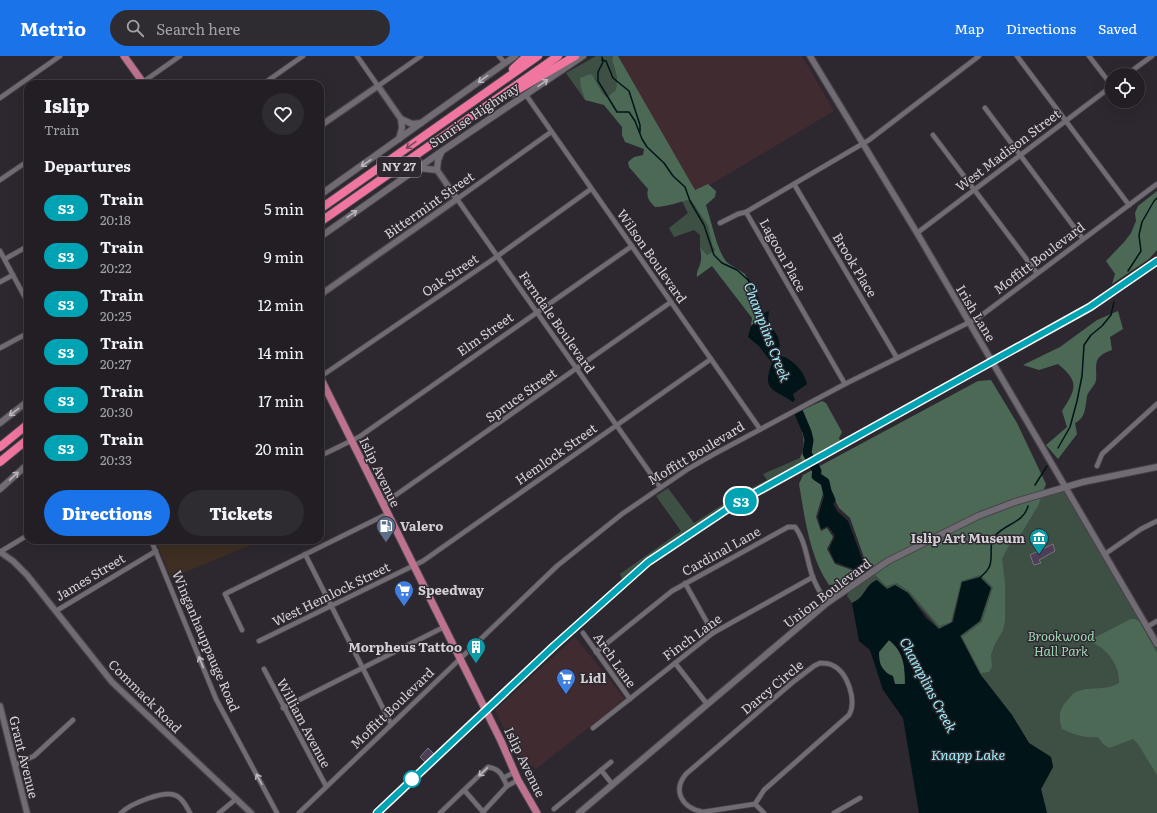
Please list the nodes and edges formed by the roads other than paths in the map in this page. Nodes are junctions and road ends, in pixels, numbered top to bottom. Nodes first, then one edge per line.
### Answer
1 (60, 56) edge
2 (124, 56) edge
3 (180, 56) edge
4 (303, 56) edge
5 (357, 56) edge
6 (421, 56) edge
7 (499, 56) edge
8 (515, 56) edge
9 (527, 56) edge
10 (538, 56) edge
11 (558, 56) edge
12 (575, 56) edge
13 (583, 56) edge
14 (810, 56) edge
15 (979, 56) edge
16 (1017, 56) edge
17 (1089, 56) edge
18 (1152, 56) edge
19 (504, 63) junction
20 (1136, 68) edge
21 (1105, 77) edge
22 (26, 80) edge
23 (140, 80) edge
24 (146, 80) edge
25 (269, 80) edge
26 (24, 81) edge
27 (378, 86) junction
28 (493, 88) junction
29 (1105, 91) edge
30 (526, 95) junction
31 (0, 98) edge
32 (985, 108) dead end
33 (478, 112) junction
34 (401, 119) junction
35 (1066, 120) junction
36 (423, 122) junction
37 (324, 123) edge
38 (551, 132) junction
39 (933, 135) dead end
40 (398, 140) junction
41 (863, 143) junction
42 (442, 151) junction
43 (1020, 155) junction
44 (24, 164) edge
45 (418, 168) junction
46 (437, 170) junction
47 (0, 180) edge
48 (794, 184) junction
49 (1157, 184) edge
50 (591, 189) junction
51 (974, 190) junction
52 (324, 192) edge
53 (457, 199) junction
54 (1129, 204) junction
55 (324, 206) edge
56 (746, 212) junction
57 (324, 219) edge
58 (720, 223) dead end
59 (917, 233) junction
60 (324, 234) edge
61 (1083, 239) junction
62 (632, 246) junction
63 (24, 248) edge
64 (0, 251) edge
65 (497, 255) junction
66 (5, 259) junction
67 (1037, 273) junction
68 (13, 275) junction
69 (0, 282) edge
70 (324, 292) edge
71 (24, 296) edge
72 (671, 302) junction
73 (536, 312) junction
74 (969, 322) junction
75 (24, 336) edge
76 (0, 348) edge
77 (897, 358) junction
78 (710, 359) junction
79 (576, 369) junction
80 (324, 374) edge
81 (845, 384) junction
82 (324, 385) edge
83 (24, 404) edge
84 (1157, 404) edge
85 (0, 422) edge
86 (616, 426) junction
87 (24, 427) edge
88 (760, 429) junction
89 (351, 441) junction
90 (24, 442) edge
91 (0, 447) edge
92 (324, 454) edge
93 (0, 462) edge
94 (1097, 466) dead end
95 (1157, 466) edge
96 (24, 468) edge
97 (660, 487) junction
98 (1065, 487) junction
99 (0, 489) edge
100 (383, 504) junction
101 (387, 514) junction
102 (1157, 521) edge
103 (24, 537) edge
104 (153, 544) edge
105 (156, 551) junction
106 (0, 552) edge
107 (305, 554) junction
108 (1105, 554) junction
109 (413, 566) junction
110 (813, 577) junction
111 (685, 583) junction
112 (827, 604) junction
113 (330, 606) junction
114 (56, 611) junction
115 (1157, 621) edge
116 (444, 627) junction
117 (1148, 627) junction
118 (242, 630) dead end
119 (583, 633) dead end
120 (713, 633) junction
121 (259, 641) dead end
122 (1157, 644) edge
123 (596, 652) junction
124 (460, 658) junction
125 (675, 663) junction
126 (362, 668) junction
127 (264, 670) dead end
128 (630, 699) junction
129 (707, 704) junction
130 (0, 706) edge
131 (283, 708) junction
132 (72, 720) dead end
133 (391, 724) junction
134 (593, 728) dead end
135 (611, 762) dead end
136 (15, 765) junction
137 (601, 770) junction
138 (515, 772) junction
139 (503, 778) junction
140 (518, 780) junction
141 (613, 785) junction
142 (326, 786) junction
143 (507, 786) junction
144 (464, 791) junction
145 (860, 798) dead end
146 (236, 799) junction
147 (755, 804) junction
148 (554, 809) dead end
149 (483, 812) edge
150 (27, 813) edge
151 (121, 813) edge
152 (190, 813) edge
153 (219, 813) edge
154 (251, 813) edge
155 (277, 813) edge
156 (299, 813) edge
157 (440, 813) edge
158 (537, 813) edge
159 (579, 813) edge
160 (764, 813) edge
161 (834, 813) edge

1 - 22 street
2 - 23 main road
3 - 24 street
4 - 25 street
5 - 27 street
6 - 27 street
7 - 19 street
8 - 19 main road, Sunrise Highway
9 - 28 highway
10 - 28 highway, Sunrise Highway / NY 27
11 - 33 highway, Sunrise Highway / NY 27
12 - 33 highway
30 -> 13 main road, Sunrise Highway
14 - 41 street, Irish Lane
15 - 41 street, Lagoon Place
16 - 35 street
17 - 21 street
18 - 20 street
19 -> 36 main road, Sunrise Highway
26 - 31 street
27 - 34 street
27 - 37 street
28 -> 55 highway, Sunrise Highway / NY 27
29 - 35 street, West Madison Street
30 - 38 street, Wilson Boulevard
30 - 42 main road, Sunrise Highway
32 - 43 street
33 - 57 highway, Sunrise Highway / NY 27
34 - 36 main road
34 - 40 main road
35 - 43 street, West Madison Street
35 - 54 street
36 - 40 main road, Sunrise Highway
38 - 50 street, Wilson Boulevard
38 - 53 street, Bittermint Street
39 - 51 street
40 -> 52 main road, Sunrise Highway
41 - 48 street, Lagoon Place
41 - 59 street, Irish Lane
42 - 45 main road, Sunrise Highway
42 - 46 main road
43 - 51 street, West Madison Street
43 - 61 street
44 - 47 street
45 - 46 main road
60 -> 45 main road, Sunrise Highway
46 - 53 street, Ferndale Boulevard
48 - 56 street, Lagoon Place
48 - 77 street, Brook Place
49 - 54 street, Moffitt Boulevard
50 - 62 street, Wilson Boulevard
50 - 65 street, Oak Street
51 - 59 street, West Madison Street
51 - 67 street
53 - 65 street, Ferndale Boulevard
53 - 70 street, Bittermint Street
54 - 61 street, Moffitt Boulevard
56 - 58 street
56 - 81 street, Lagoon Place
59 - 74 street, Irish Lane
61 - 67 street, Moffitt Boulevard
62 - 72 street, Wilson Boulevard
62 - 73 street, Elm Street
63 - 66 street
64 - 66 street
65 - 73 street, Ferndale Boulevard
65 - 80 street, Oak Street
66 - 68 street
67 - 74 street, Moffitt Boulevard
68 - 69 street
68 - 71 street
72 - 78 street, Wilson Boulevard
72 - 79 street, Spruce Street
73 - 79 street, Ferndale Boulevard
73 - 89 street, Elm Street
74 - 77 street, Moffitt Boulevard
74 - 98 street, Irish Lane
75 - 76 street
77 - 81 street, Moffitt Boulevard
78 - 86 street, Hemlock Street
78 - 88 street, Wilson Boulevard
79 - 86 street, Ferndale Boulevard
79 - 100 street, Spruce Street
81 - 88 street, Moffitt Boulevard
82 - 89 main road, Islip Avenue
83 -> 85 main road
84 - 94 street
86 - 97 street, Ferndale Boulevard
86 - 109 street, Hemlock Street
87 - 91 highway
88 - 97 street, Moffitt Boulevard
89 - 92 street, Elm Street
89 - 100 main road, Islip Avenue
90 - 93 highway
95 - 98 main road, Union Boulevard
99 -> 96 main road
97 - 124 street, Moffitt Boulevard
98 - 108 street, Irish Lane
98 - 112 main road, Union Boulevard
100 - 101 main road, Islip Avenue
101 - 107 street
101 - 109 main road, Islip Avenue
102 - 108 street
103 - 106 street
104 - 105 street, Winganhauppauge Road
105 - 114 street, James Street
155 -> 105 street, Winganhauppauge Road
106 - 114 street, Commack Road
107 - 113 street
107 - 118 street
108 - 117 street, Irish Lane
109 - 113 street, West Hemlock Street
109 - 116 main road, Islip Avenue
110 - 111 street, Cardinal Lane
110 - 112 street, Cardinal Lane
110 - 120 street, Finch Lane
111 - 120 street
111 - 123 street, Cardinal Lane
112 - 129 main road, Union Boulevard
113 - 121 street, West Hemlock Street
113 - 126 street
114 - 146 street, Commack Road
115 - 117 street
116 - 124 main road, Islip Avenue
116 - 126 street
117 - 122 street, Irish Lane
119 - 123 street, Arch Lane
120 - 125 street, Finch Lane
123 - 128 street, Arch Lane
124 - 133 street, Moffitt Boulevard
124 - 138 main road, Islip Avenue
125 - 128 street, Finch Lane
125 - 129 street
126 - 131 street
126 - 133 street
127 - 131 street, William Avenue
128 - 134 street, Finch Lane
129 - 141 main road, Union Boulevard
130 - 136 street, Grant Avenue
131 - 142 street, William Avenue
132 - 136 street
133 - 142 street, Moffitt Boulevard
135 - 137 street
136 - 150 street, Grant Avenue
137 - 141 street
137 - 148 street
138 - 139 street
138 - 140 main road, Islip Avenue
139 - 143 street
139 -> 144 street
140 - 143 street
140 - 158 main road, Islip Avenue
141 - 159 main road, Union Boulevard
142 - 156 street, Moffitt Boulevard
143 - 149 street
144 - 149 street
144 - 157 street
145 - 161 street
146 - 153 street
146 - 154 street, Commack Road
147 - 147 street, Darcy Circle
147 - 160 street
151 - 152 street

